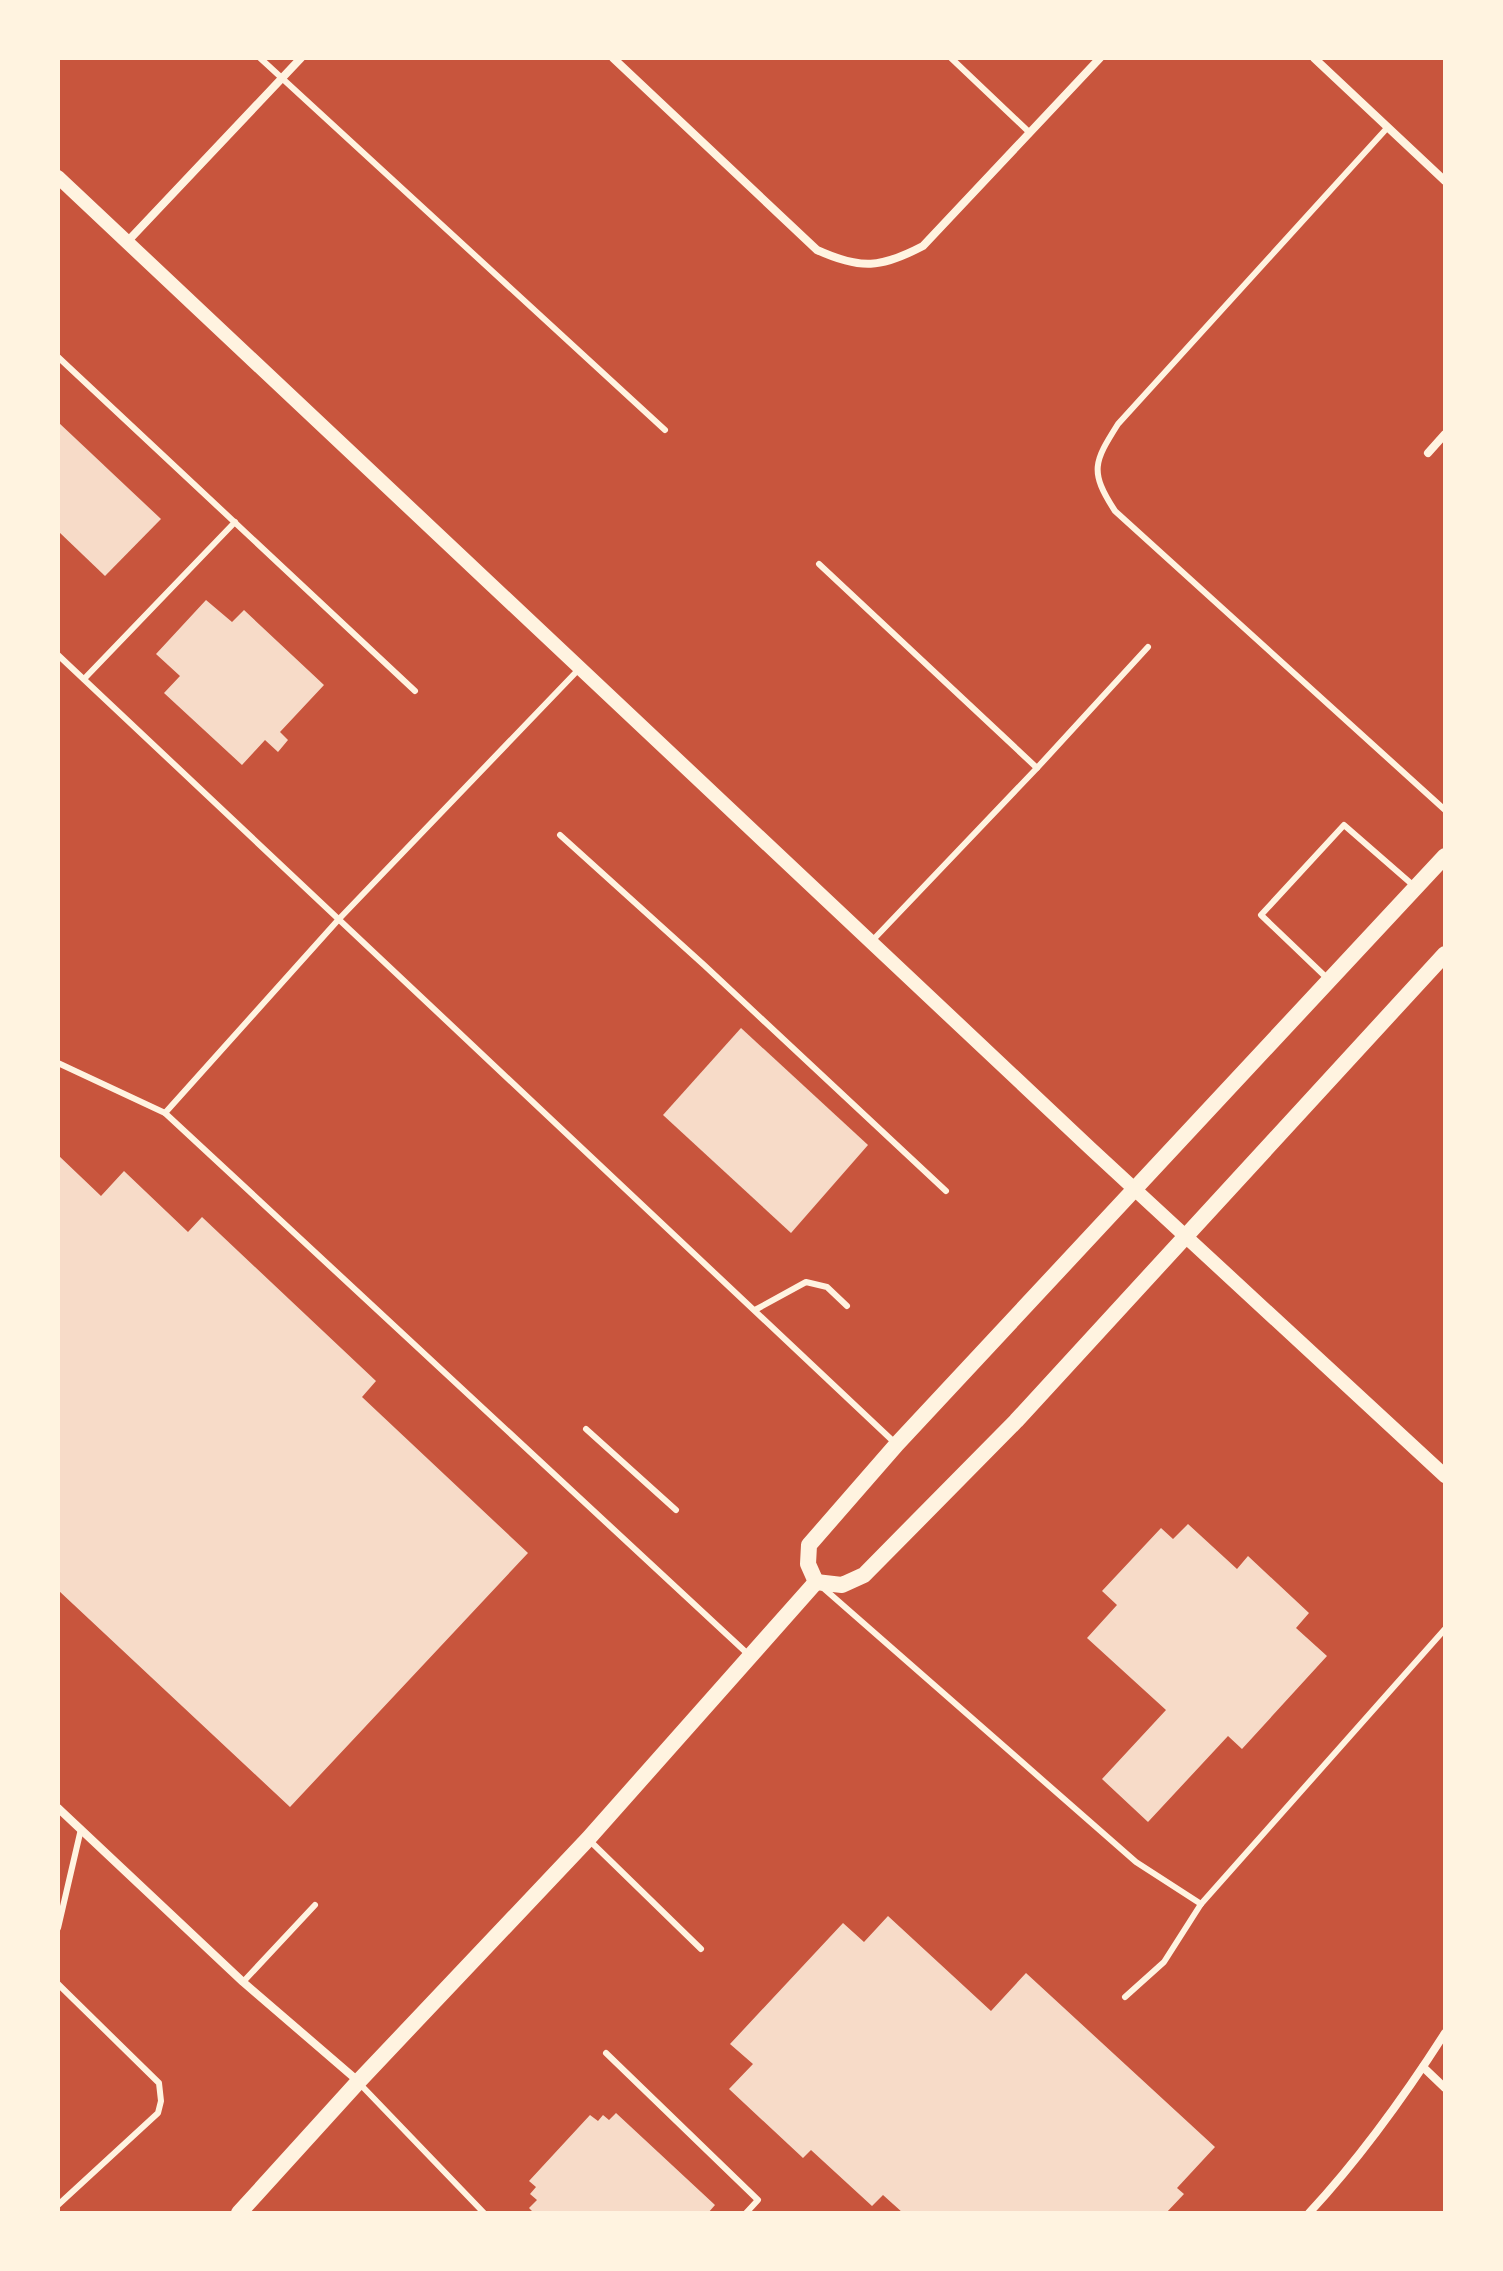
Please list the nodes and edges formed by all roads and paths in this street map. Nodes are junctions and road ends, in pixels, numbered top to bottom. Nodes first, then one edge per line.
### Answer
1 (260, 58) edge
2 (301, 58) edge
3 (613, 58) edge
4 (951, 58) edge
5 (1100, 58) edge
6 (1314, 58) edge
7 (282, 79) junction
8 (1388, 127) junction
9 (1030, 133) junction
10 (58, 177) edge
11 (1445, 181) edge
12 (127, 242) junction
13 (58, 357) edge
14 (665, 430) dead end
15 (1445, 434) edge
16 (1428, 453) dead end
17 (235, 522) junction
18 (819, 564) dead end
19 (1148, 647) dead end
20 (58, 655) edge
21 (580, 668) junction
22 (84, 679) junction
23 (415, 691) dead end
24 (1037, 768) junction
25 (1445, 810) edge
26 (560, 835) dead end
27 (1445, 856) edge
28 (1416, 888) junction
29 (339, 919) junction
30 (871, 942) junction
31 (1445, 954) edge
32 (1330, 981) junction
33 (58, 1063) edge
34 (165, 1113) junction
35 (1134, 1189) junction
36 (946, 1191) dead end
37 (1184, 1235) junction
38 (847, 1306) dead end
39 (755, 1310) junction
40 (586, 1429) dead end
41 (897, 1444) junction
42 (1445, 1476) edge
43 (676, 1510) dead end
44 (816, 1582) junction
45 (1445, 1629) edge
46 (750, 1657) junction
47 (58, 1808) edge
48 (81, 1829) junction
49 (588, 1839) junction
50 (1201, 1904) junction
51 (315, 1905) dead end
52 (58, 1928) edge
53 (701, 1949) dead end
54 (243, 1982) junction
55 (58, 1984) edge
56 (1125, 1997) dead end
57 (1445, 2033) edge
58 (606, 2053) dead end
59 (1423, 2067) junction
60 (358, 2082) junction
61 (1445, 2088) edge
62 (58, 2205) edge
63 (239, 2213) edge
64 (484, 2213) edge
65 (746, 2213) edge
66 (1309, 2213) edge

1 - 7 lane
2 - 7 street
3 - 9 street
4 - 9 lane
5 - 9 street
6 - 8 street
7 - 12 street
7 - 14 lane
8 - 11 street
8 - 25 lane
10 - 12 street
12 - 21 street
13 - 17 lane
15 - 16 street
17 - 22 lane
17 - 23 lane
18 - 24 lane
19 - 24 lane
20 - 22 lane
21 - 29 lane
21 - 30 street
22 - 29 lane
24 - 30 lane
26 - 36 lane
27 - 28 main road
28 - 32 main road
28 - 32 lane
29 - 34 lane
29 - 39 lane
30 - 35 street
31 - 37 main road
32 - 35 main road
33 - 34 lane
34 - 46 lane
35 - 37 street
35 - 41 main road
37 - 42 street
37 - 44 main road
38 - 39 lane
39 - 41 lane
40 - 43 lane
41 - 44 main road
44 - 46 main road
44 - 50 lane
45 - 50 lane
46 - 49 main road
47 - 48 street
48 - 52 lane
48 - 54 street
49 - 53 lane
49 - 60 main road
50 - 56 lane
51 - 54 lane
54 - 60 street
55 - 62 lane
57 - 59 street
58 - 65 lane
59 - 61 street
59 - 66 street
60 - 63 main road
60 - 64 lane

